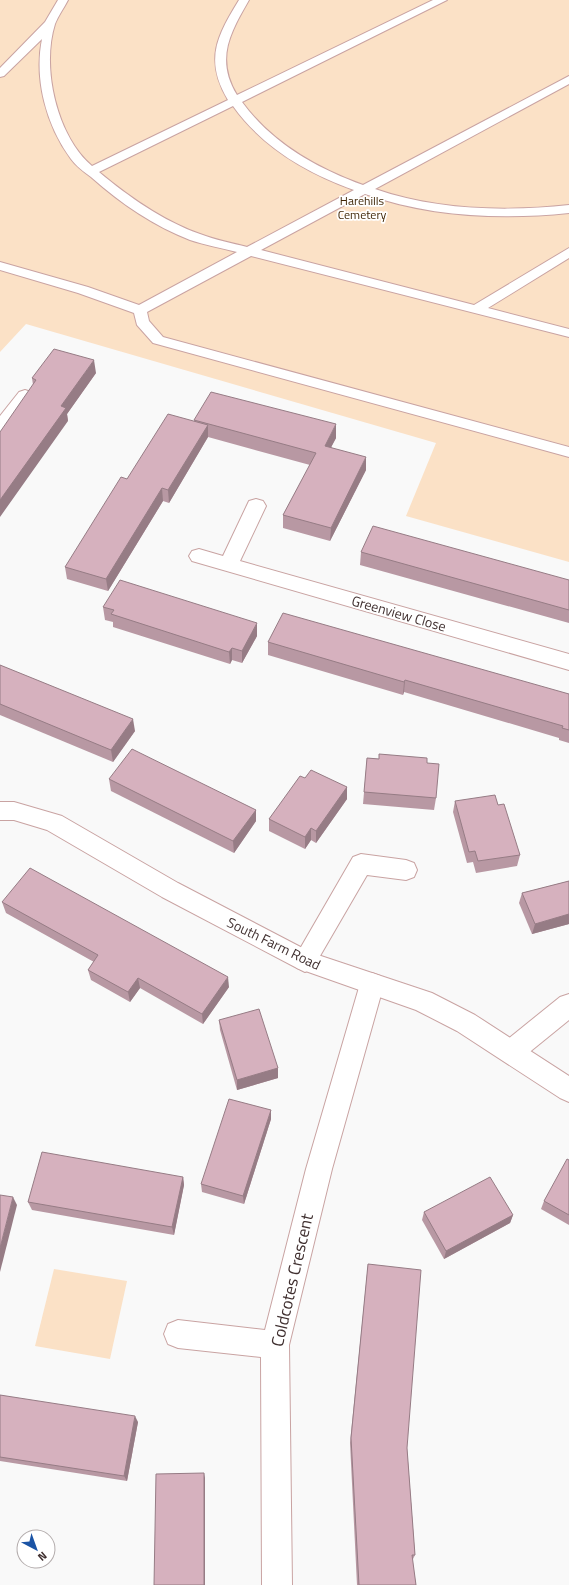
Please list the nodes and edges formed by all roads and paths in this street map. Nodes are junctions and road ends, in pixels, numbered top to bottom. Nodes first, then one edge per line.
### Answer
1 (63, 0) edge
2 (244, 0) edge
3 (442, 0) edge
4 (50, 24) junction
5 (0, 74) edge
6 (569, 79) edge
7 (235, 101) junction
8 (91, 171) junction
9 (365, 189) junction
10 (569, 209) edge
11 (249, 251) junction
12 (569, 252) edge
13 (0, 266) edge
14 (477, 309) junction
15 (140, 310) junction
16 (569, 333) edge
17 (25, 396) edge
18 (0, 429) edge
19 (569, 452) edge
20 (256, 506) dead end
21 (199, 556) dead end
22 (229, 564) junction
23 (569, 662) edge
24 (0, 811) edge
25 (406, 870) dead end
26 (305, 961) junction
27 (372, 984) junction
28 (569, 1005) edge
29 (512, 1052) junction
30 (569, 1090) edge
31 (178, 1334) dead end
32 (275, 1345) junction
33 (277, 1585) edge

1 - 4 lane
2 - 7 lane
3 - 7 lane
4 - 5 lane
4 - 8 lane
6 - 9 lane
7 - 8 lane
7 - 9 lane
8 - 11 lane
9 - 10 lane
9 - 11 lane
11 - 14 lane
11 - 15 lane
12 - 14 lane
13 - 15 lane
14 - 16 lane
15 - 19 lane
17 - 18 street
20 - 22 street
21 - 22 street, Greenview Close
22 - 23 street, Greenview Close
24 - 26 street, South Farm Road
25 - 26 street
26 - 27 street, South Farm Road
27 - 29 street, South Farm Road
27 - 32 street, Coldcotes Crescent
28 - 29 street
29 - 30 street, South Farm Road
31 - 32 street
32 - 33 street, Coldcotes Crescent

